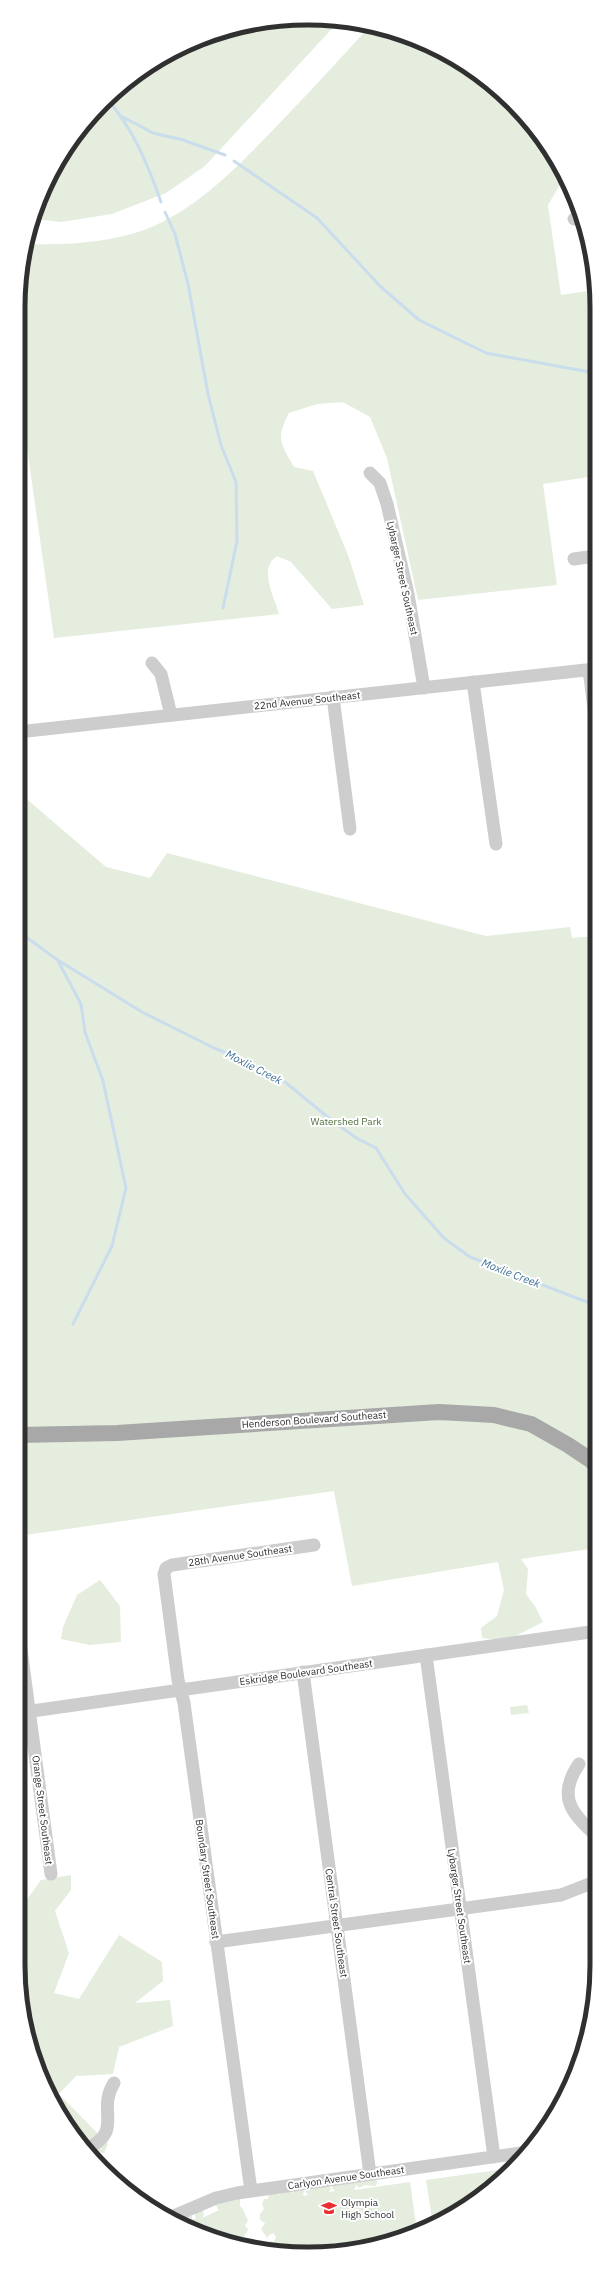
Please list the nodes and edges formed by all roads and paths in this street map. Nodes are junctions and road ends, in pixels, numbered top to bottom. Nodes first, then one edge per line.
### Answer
1 (370, 473) dead end
2 (590, 557) edge
3 (574, 559) dead end
4 (152, 663) dead end
5 (590, 669) edge
6 (473, 682) junction
7 (424, 688) junction
8 (333, 697) junction
9 (171, 715) junction
10 (25, 731) edge
11 (350, 830) dead end
12 (496, 844) dead end
13 (25, 1435) edge
14 (590, 1460) edge
15 (314, 1545) dead end
16 (166, 1568) joint
17 (590, 1632) edge
18 (426, 1655) junction
19 (303, 1672) junction
20 (180, 1689) junction
21 (25, 1712) edge
22 (25, 1724) edge
23 (579, 1764) dead end
24 (590, 1830) edge
25 (51, 1874) dead end
26 (590, 1883) edge
27 (460, 1909) junction
28 (338, 1926) junction
29 (216, 1942) junction
30 (114, 2084) dead end
31 (91, 2146) edge
32 (517, 2154) edge
33 (494, 2157) junction
34 (370, 2174) junction
35 (251, 2191) junction
36 (177, 2215) edge

1 - 7 street, Lybarger Street Southeast
2 - 3 street
4 - 9 street
5 - 6 street, 22nd Avenue Southeast
6 - 7 street, 22nd Avenue Southeast
6 - 12 street
7 - 8 street, 22nd Avenue Southeast
8 - 9 street, 22nd Avenue Southeast
8 - 11 street
9 - 10 street, 22nd Avenue Southeast
13 - 14 main road, Henderson Boulevard Southeast
15 - 16 street, 28th Avenue Southeast
16 - 20 street, Boundary Street Southeast
17 - 18 street, Eskridge Boulevard Southeast
18 - 19 street, Eskridge Boulevard Southeast
18 - 27 street, Lybarger Street Southeast
19 - 20 street, Eskridge Boulevard Southeast
19 - 28 street, Central Street Southeast
20 - 21 street, Eskridge Boulevard Southeast
20 - 29 street, Boundary Street Southeast
22 - 25 street, Orange Street Southeast
23 - 24 street
26 - 27 street
27 - 28 street
27 - 33 street, Lybarger Street Southeast
28 - 29 street
28 - 34 street, Central Street Southeast
29 - 35 street, Boundary Street Southeast
30 - 31 street
32 - 33 street, Carlyon Avenue Southeast
33 - 34 street, Carlyon Avenue Southeast
34 - 35 street, Carlyon Avenue Southeast
35 - 36 street, Carlyon Avenue Southeast

